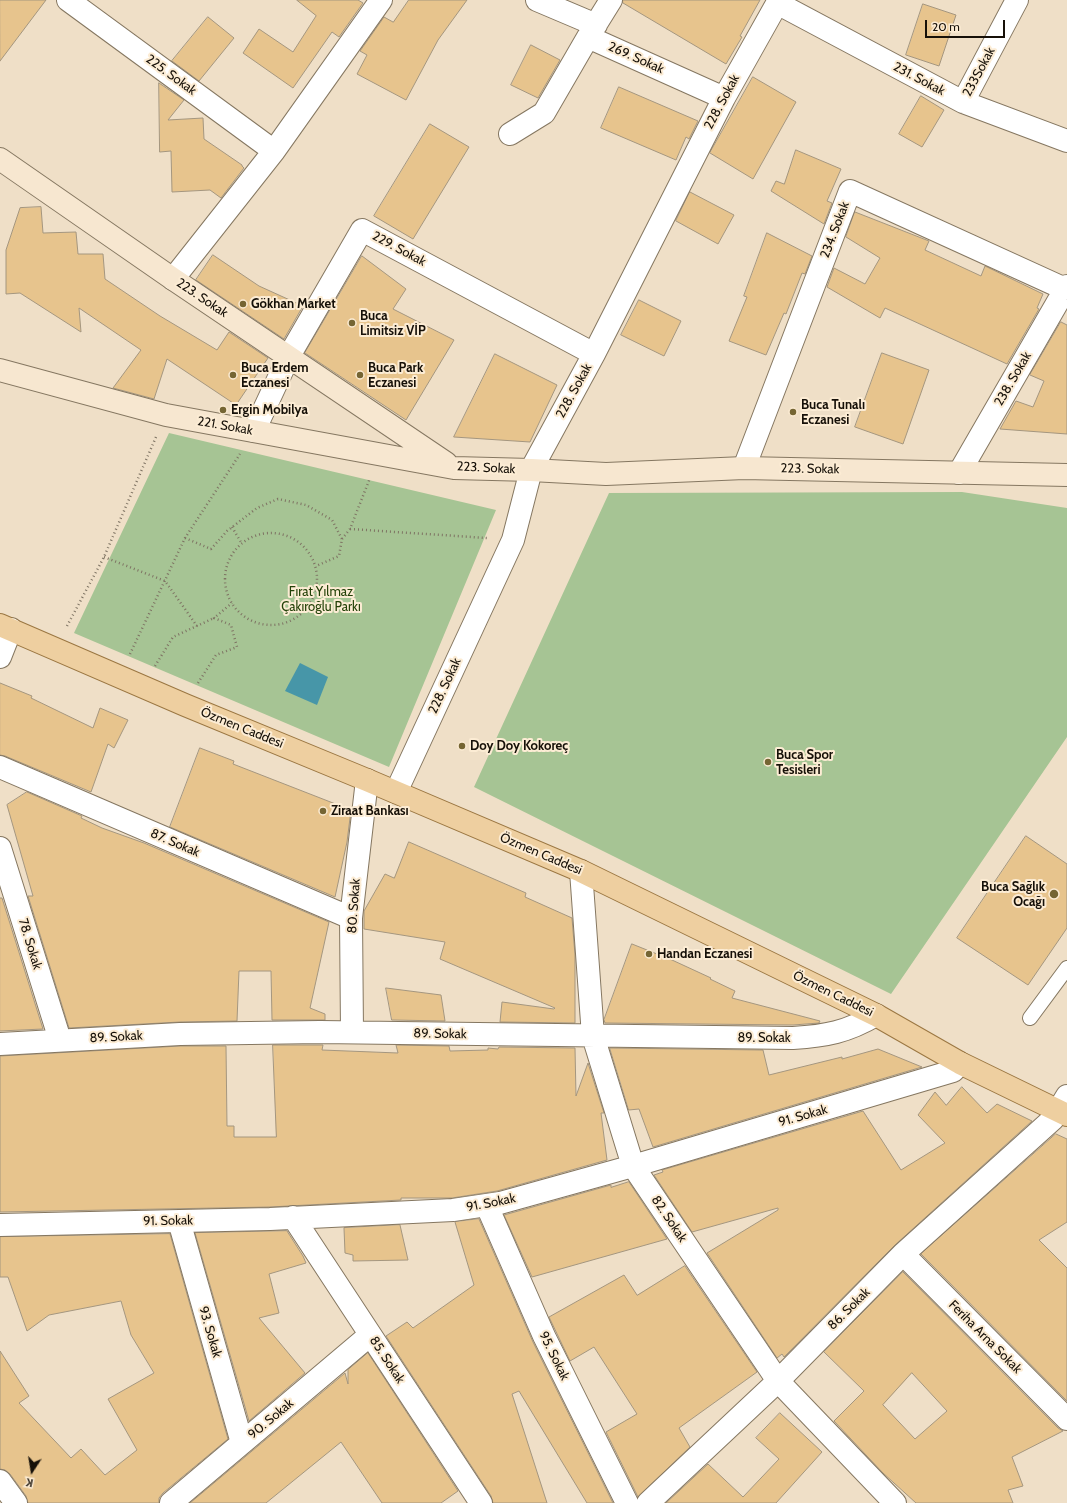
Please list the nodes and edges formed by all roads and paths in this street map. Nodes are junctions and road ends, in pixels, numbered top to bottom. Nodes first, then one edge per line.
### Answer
1 (68, 0) edge
2 (382, 0) edge
3 (537, 0) edge
4 (611, 0) edge
5 (1017, 0) edge
6 (778, 1) edge
7 (592, 31) junction
8 (724, 98) junction
9 (963, 102) junction
10 (510, 134) dead end
11 (1067, 141) edge
12 (274, 151) junction
13 (0, 159) edge
14 (173, 279) junction
15 (1066, 287) edge
16 (594, 354) junction
17 (289, 356) junction
18 (0, 370) edge
19 (166, 415) junction
20 (254, 431) junction
21 (379, 454) junction
22 (454, 468) junction
23 (744, 468) junction
24 (531, 470) junction
25 (959, 473) junction
26 (1067, 475) edge
27 (232, 527) junction
28 (350, 529) junction
29 (185, 538) junction
30 (342, 539) junction
31 (513, 540) junction
32 (242, 544) junction
33 (104, 557) junction
34 (316, 566) junction
35 (165, 581) junction
36 (232, 603) junction
37 (214, 618) junction
38 (197, 626) junction
39 (5, 627) edge
40 (55, 649) junction
41 (0, 657) edge
42 (120, 677) junction
43 (142, 686) junction
44 (185, 705) junction
45 (0, 767) edge
46 (367, 780) junction
47 (396, 792) junction
48 (0, 848) edge
49 (581, 871) junction
50 (351, 918) junction
51 (1067, 968) edge
52 (876, 1015) junction
53 (1030, 1018) dead end
54 (352, 1032) junction
55 (593, 1036) junction
56 (60, 1040) junction
57 (0, 1044) edge
58 (960, 1062) junction
59 (1061, 1110) edge
60 (633, 1166) junction
61 (487, 1206) junction
62 (293, 1217) junction
63 (179, 1221) junction
64 (0, 1225) edge
65 (903, 1254) junction
66 (370, 1335) junction
67 (778, 1382) junction
68 (1067, 1419) edge
69 (242, 1443) junction
70 (0, 1481) edge
71 (16, 1503) edge
72 (171, 1503) edge
73 (481, 1503) edge
74 (627, 1503) edge
75 (648, 1503) edge
76 (895, 1503) edge

1 - 12 street, 225. Sokak
2 - 12 street
3 - 7 street, 269. Sokak
4 - 7 street
5 - 9 street, 233Sokak
6 - 8 street, 228. Sokak
6 - 9 street, 231. Sokak
7 - 8 street, 269. Sokak
7 - 10 street
8 - 16 street, 228. Sokak
9 - 11 street, 231. Sokak
12 - 14 street
13 - 14 street, 223. Sokak
14 - 17 street, 223. Sokak
15 - 23 street, 234. Sokak
15 - 25 street, 238. Sokak
16 - 17 street, 229. Sokak
16 - 24 street, 228. Sokak
17 - 20 street, 229. Sokak
17 - 22 street, 223. Sokak
18 - 19 street, 221. Sokak
19 - 20 street, 221. Sokak
19 - 33 path
20 - 21 street, 221. Sokak
20 - 29 path
21 - 22 street, 221. Sokak
21 - 28 path
22 - 24 street, 223. Sokak
23 - 24 street, 223. Sokak
23 - 25 street, 223. Sokak
24 - 31 street, 228. Sokak
25 - 26 street, 223. Sokak
27 - 29 path
27 - 30 path
27 - 32 path
28 - 30 path
28 - 31 path
29 - 35 path
30 - 34 path
31 - 47 street, 228. Sokak
32 - 34 path
32 - 36 path
33 - 35 path
33 - 40 path
34 - 36 path
35 - 38 path
35 - 42 path
36 - 37 path
37 - 38 path
37 - 44 path
38 - 43 path
39 - 40 main road, Özmen Caddesi
39 - 41 street
40 - 42 main road, Özmen Caddesi
42 - 43 main road, Özmen Caddesi
43 - 44 main road, Özmen Caddesi
44 - 46 main road, Özmen Caddesi
45 - 50 street, 87. Sokak
46 - 47 main road, Özmen Caddesi
46 - 50 street, 80. Sokak
47 - 49 main road, Özmen Caddesi
48 - 56 street, 78. Sokak
49 - 52 main road, Özmen Caddesi
49 - 55 street, 82. Sokak
50 - 54 street, 80. Sokak
51 - 53 lane
52 - 55 street, 89. Sokak
52 - 58 main road, Özmen Caddesi
54 - 55 street, 89. Sokak
54 - 56 street, 89. Sokak
55 - 60 street, 82. Sokak
56 - 57 street, 89. Sokak
58 - 59 main road, Özmen Caddesi
58 - 60 street, 91. Sokak
59 - 65 street, 86. Sokak
60 - 61 street, 91. Sokak
60 - 67 street, 82. Sokak
61 - 62 street, 91. Sokak
61 - 74 street, 95. Sokak
62 - 63 street, 91. Sokak
62 - 66 street, 85. Sokak
63 - 64 street, 91. Sokak
63 - 69 street, 93. Sokak
65 - 67 street, 86. Sokak
65 - 68 street, Feriha Arna Sokak
66 - 69 street, 90. Sokak
66 - 73 street, 85. Sokak
67 - 75 street, 86. Sokak
67 - 76 street, 82. Sokak
69 - 72 street, 90. Sokak
70 - 71 street

